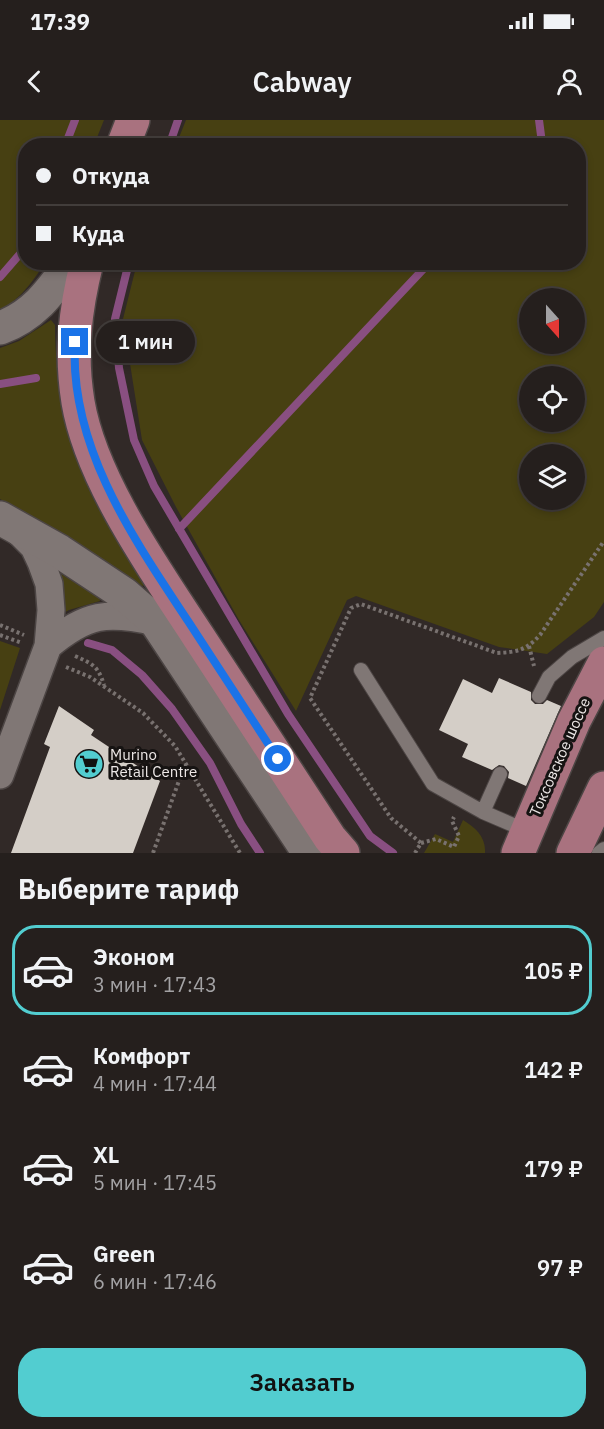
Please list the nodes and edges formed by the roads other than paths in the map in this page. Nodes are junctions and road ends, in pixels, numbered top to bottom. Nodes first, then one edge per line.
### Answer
1 (133, 120) edge
2 (126, 138) edge
3 (66, 270) edge
4 (85, 270) edge
5 (0, 328) edge
6 (6, 522) edge
7 (156, 622) junction
8 (604, 638) edge
9 (44, 652) junction
10 (604, 663) edge
11 (361, 669) dead end
12 (539, 696) dead end
13 (500, 774) dead end
14 (0, 775) edge
15 (604, 788) edge
16 (483, 812) junction
17 (523, 842) edge
18 (604, 849) edge
19 (309, 853) edge
20 (343, 853) edge
21 (573, 853) edge
22 (599, 853) edge

1 - 2 main road
3 - 5 main road
4 - 20 main road
6 - 7 main road
6 - 9 street
7 - 9 street
7 - 19 main road
8 - 12 lane
9 - 14 street
10 - 17 main road, Токсовское шоссе
11 - 16 lane
13 - 16 lane
15 - 21 main road
16 - 17 lane
18 - 22 lane

